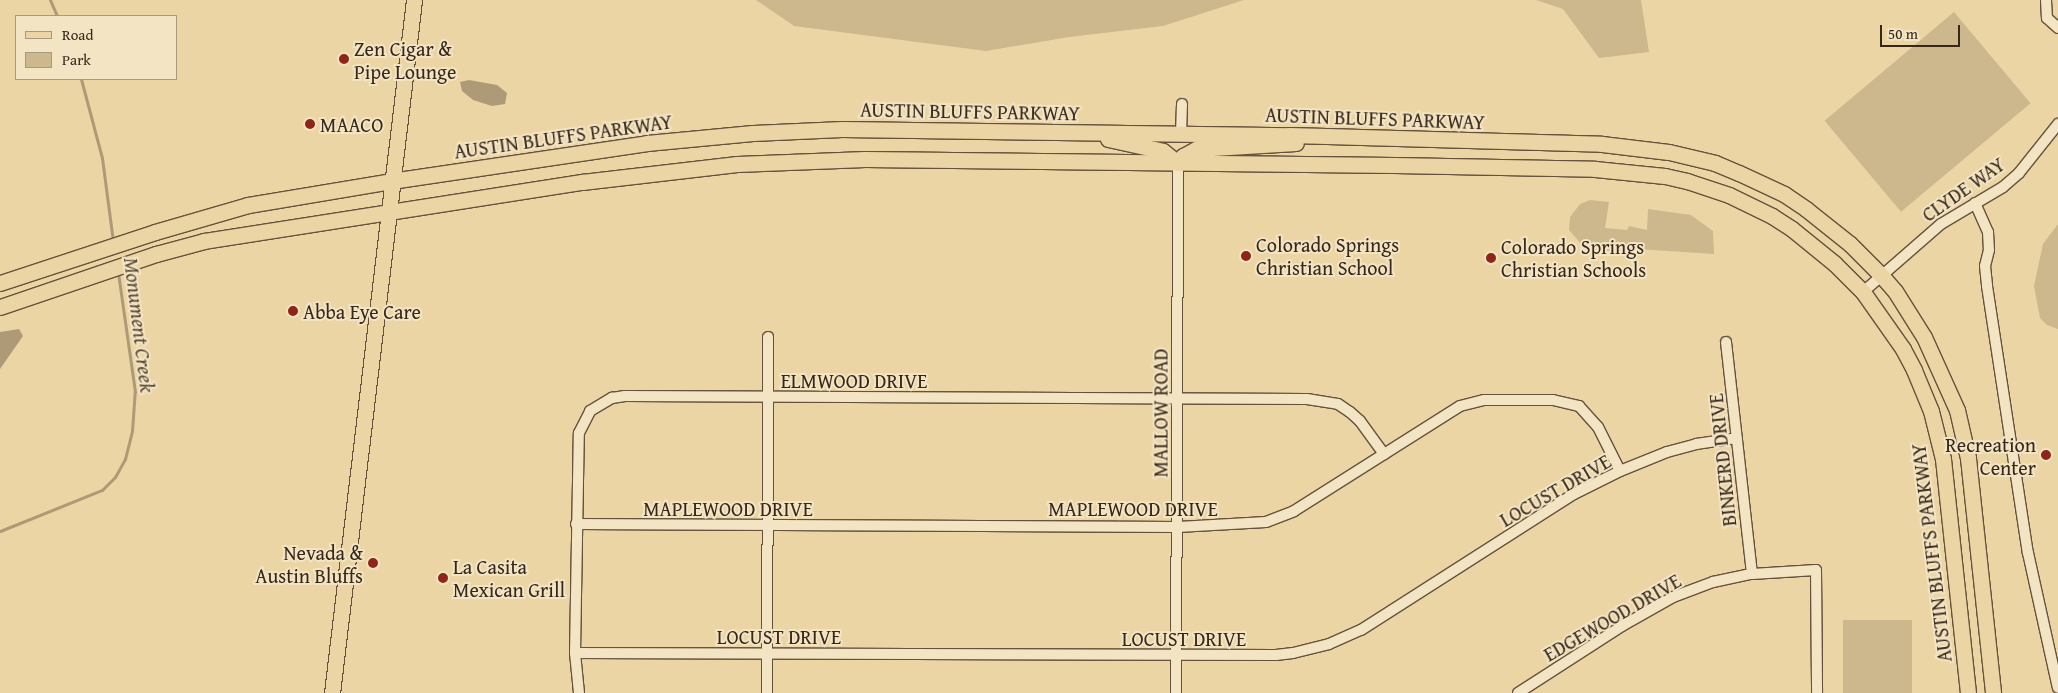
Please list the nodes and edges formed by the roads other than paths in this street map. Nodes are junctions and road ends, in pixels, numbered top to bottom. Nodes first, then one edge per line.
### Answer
1 (414, 0) edge
2 (2046, 0) edge
3 (2058, 28) edge
4 (1182, 104) dead end
5 (2058, 124) edge
6 (1064, 132) junction
7 (1182, 133) junction
8 (1340, 137) junction
9 (1178, 163) junction
10 (391, 181) junction
11 (1975, 203) junction
12 (388, 213) junction
13 (1882, 275) junction
14 (0, 283) edge
15 (1863, 292) junction
16 (0, 307) edge
17 (768, 337) dead end
18 (1726, 342) dead end
19 (767, 397) junction
20 (1177, 398) junction
21 (1737, 438) junction
22 (1384, 454) junction
23 (1620, 470) junction
24 (576, 524) junction
25 (766, 525) junction
26 (1178, 527) junction
27 (1752, 574) junction
28 (575, 653) junction
29 (766, 653) junction
30 (1176, 655) junction
31 (2058, 688) edge
32 (332, 693) edge
33 (579, 693) edge
34 (767, 693) edge
35 (1176, 693) edge
36 (1518, 693) edge
37 (1817, 693) edge
38 (1968, 693) edge
39 (1993, 693) edge

1 - 10 main road
2 - 3 street
4 - 7 street
5 - 11 street, CLYDE WAY
6 - 7 main road, AUSTIN BLUFFS PARKWAY
6 - 9 main road
6 - 10 main road, AUSTIN BLUFFS PARKWAY
7 - 8 main road, AUSTIN BLUFFS PARKWAY
8 - 9 main road
8 - 13 main road, AUSTIN BLUFFS PARKWAY
9 - 12 main road, AUSTIN BLUFFS PARKWAY
9 - 15 main road, AUSTIN BLUFFS PARKWAY
9 - 20 street, MALLOW ROAD
10 - 12 main road
10 - 14 main road, AUSTIN BLUFFS PARKWAY
11 - 13 street, CLYDE WAY
11 - 31 street
12 - 16 main road, AUSTIN BLUFFS PARKWAY
12 - 32 main road
13 - 15 street, CLYDE WAY
13 - 39 main road, AUSTIN BLUFFS PARKWAY
15 - 38 main road, AUSTIN BLUFFS PARKWAY
17 - 19 street
18 - 21 street, BINKERD DRIVE
19 - 20 street, ELMWOOD DRIVE
19 - 24 street, ELMWOOD DRIVE
19 - 25 street
20 - 22 street, ELMWOOD DRIVE
20 - 26 street, MALLOW ROAD
21 - 23 street, LOCUST DRIVE
21 - 27 street, BINKERD DRIVE
22 - 23 street, MAPLEWOOD DRIVE
22 - 26 street, MAPLEWOOD DRIVE
23 - 30 street, LOCUST DRIVE
24 - 25 street, MAPLEWOOD DRIVE
24 - 28 street, ELMWOOD DRIVE
25 - 26 street, MAPLEWOOD DRIVE
25 - 29 street
26 - 30 street, MALLOW ROAD
27 - 36 street, EDGEWOOD DRIVE
27 - 37 street, EDGEWOOD DRIVE
28 - 29 street, LOCUST DRIVE
28 - 33 street, ELMWOOD DRIVE
29 - 30 street, LOCUST DRIVE
29 - 34 street
30 - 35 street, MALLOW ROAD

